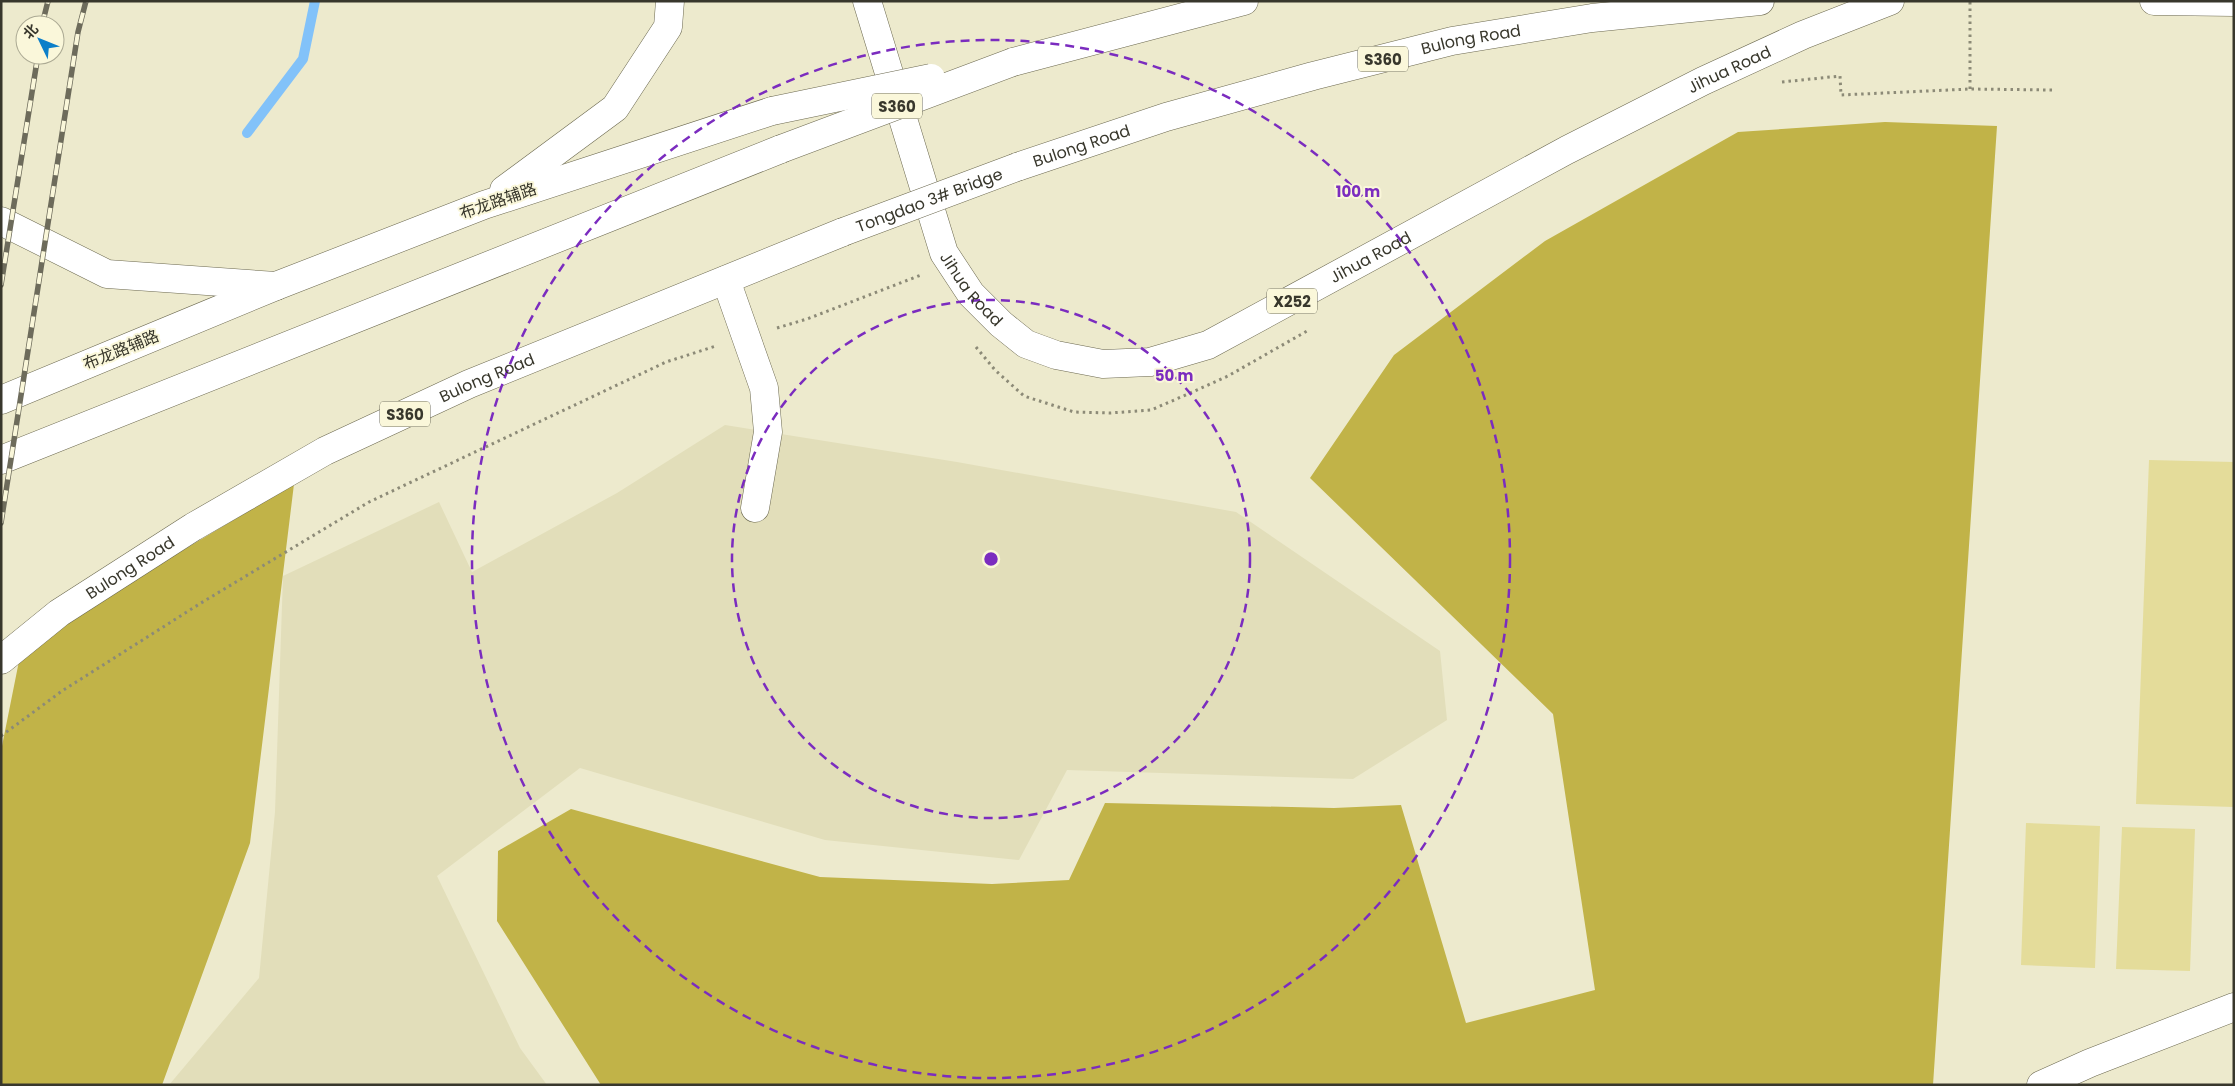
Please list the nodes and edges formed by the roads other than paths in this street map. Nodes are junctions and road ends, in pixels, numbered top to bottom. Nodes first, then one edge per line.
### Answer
1 (670, 1) edge
2 (867, 1) edge
3 (1244, 1) edge
4 (1760, 1) edge
5 (1890, 1) edge
6 (2154, 1) edge
7 (2234, 2) edge
8 (1013, 62) junction
9 (1018, 167) joint
10 (484, 205) junction
11 (1, 221) edge
12 (843, 232) joint
13 (726, 280) junction
14 (276, 286) junction
15 (1, 400) edge
16 (1, 460) edge
17 (755, 508) dead end
18 (1, 660) edge
19 (2234, 1007) edge
20 (2041, 1085) edge

1 - 10 main road
2 - 5 main road, Jihua Road / X252
3 - 8 main road, S360
4 - 9 main road, Bulong Road / S360
6 - 7 main road
8 - 10 main road, 布龙路辅路, bridge
8 - 16 main road, S360, bridge
9 - 12 main road, Tongdao 3# Bridge / S360, bridge
10 - 14 main road, 布龙路辅路
11 - 14 main road
12 - 13 main road, Bulong Road / S360
13 - 17 main road
13 - 18 main road, Bulong Road / S360
14 - 15 main road, 布龙路辅路
19 - 20 main road

